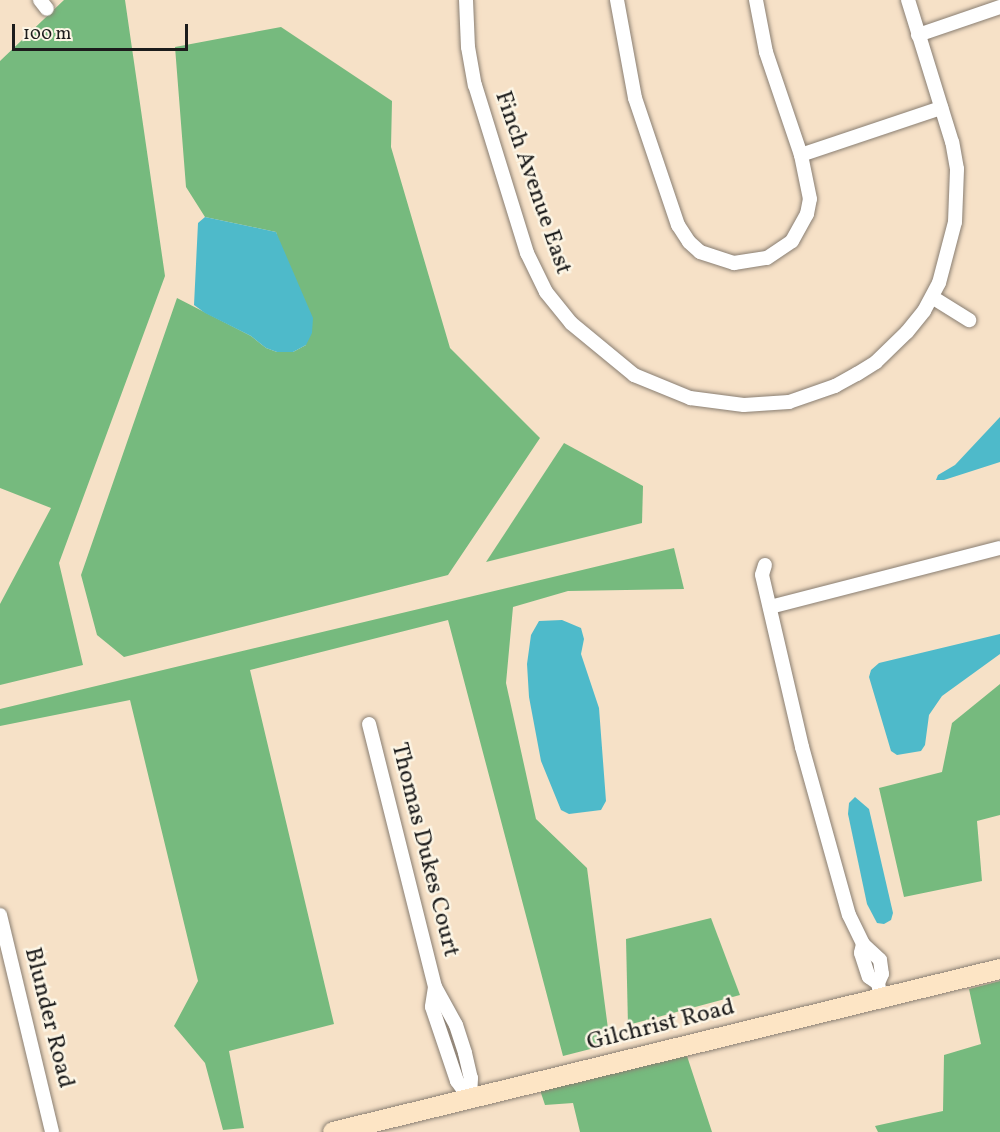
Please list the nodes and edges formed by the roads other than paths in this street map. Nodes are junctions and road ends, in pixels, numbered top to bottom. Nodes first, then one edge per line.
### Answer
1 (466, 0) edge
2 (617, 0) edge
3 (756, 0) edge
4 (908, 0) edge
5 (1000, 7) edge
6 (918, 35) junction
7 (942, 108) junction
8 (801, 155) junction
9 (932, 297) junction
10 (969, 320) dead end
11 (1000, 548) edge
12 (765, 565) dead end
13 (770, 607) junction
14 (369, 724) dead end
15 (0, 915) edge
16 (1000, 969) edge
17 (879, 991) junction
18 (470, 1099) junction
19 (52, 1132) edge
20 (333, 1132) edge

1 - 9 street, Finch Avenue East
2 - 8 street
3 - 8 street
4 - 6 street, Finch Avenue East
5 - 6 street
6 - 7 street, Finch Avenue East
7 - 8 street
7 - 9 street, Finch Avenue East
9 - 10 street
11 - 13 street
12 - 13 street
13 - 17 street
14 - 18 street, Thomas Dukes Court
15 - 19 street, Blunder Road
16 - 17 street, Gilchrist Road
17 - 18 street, Gilchrist Road
18 - 20 street, Gilchrist Road

